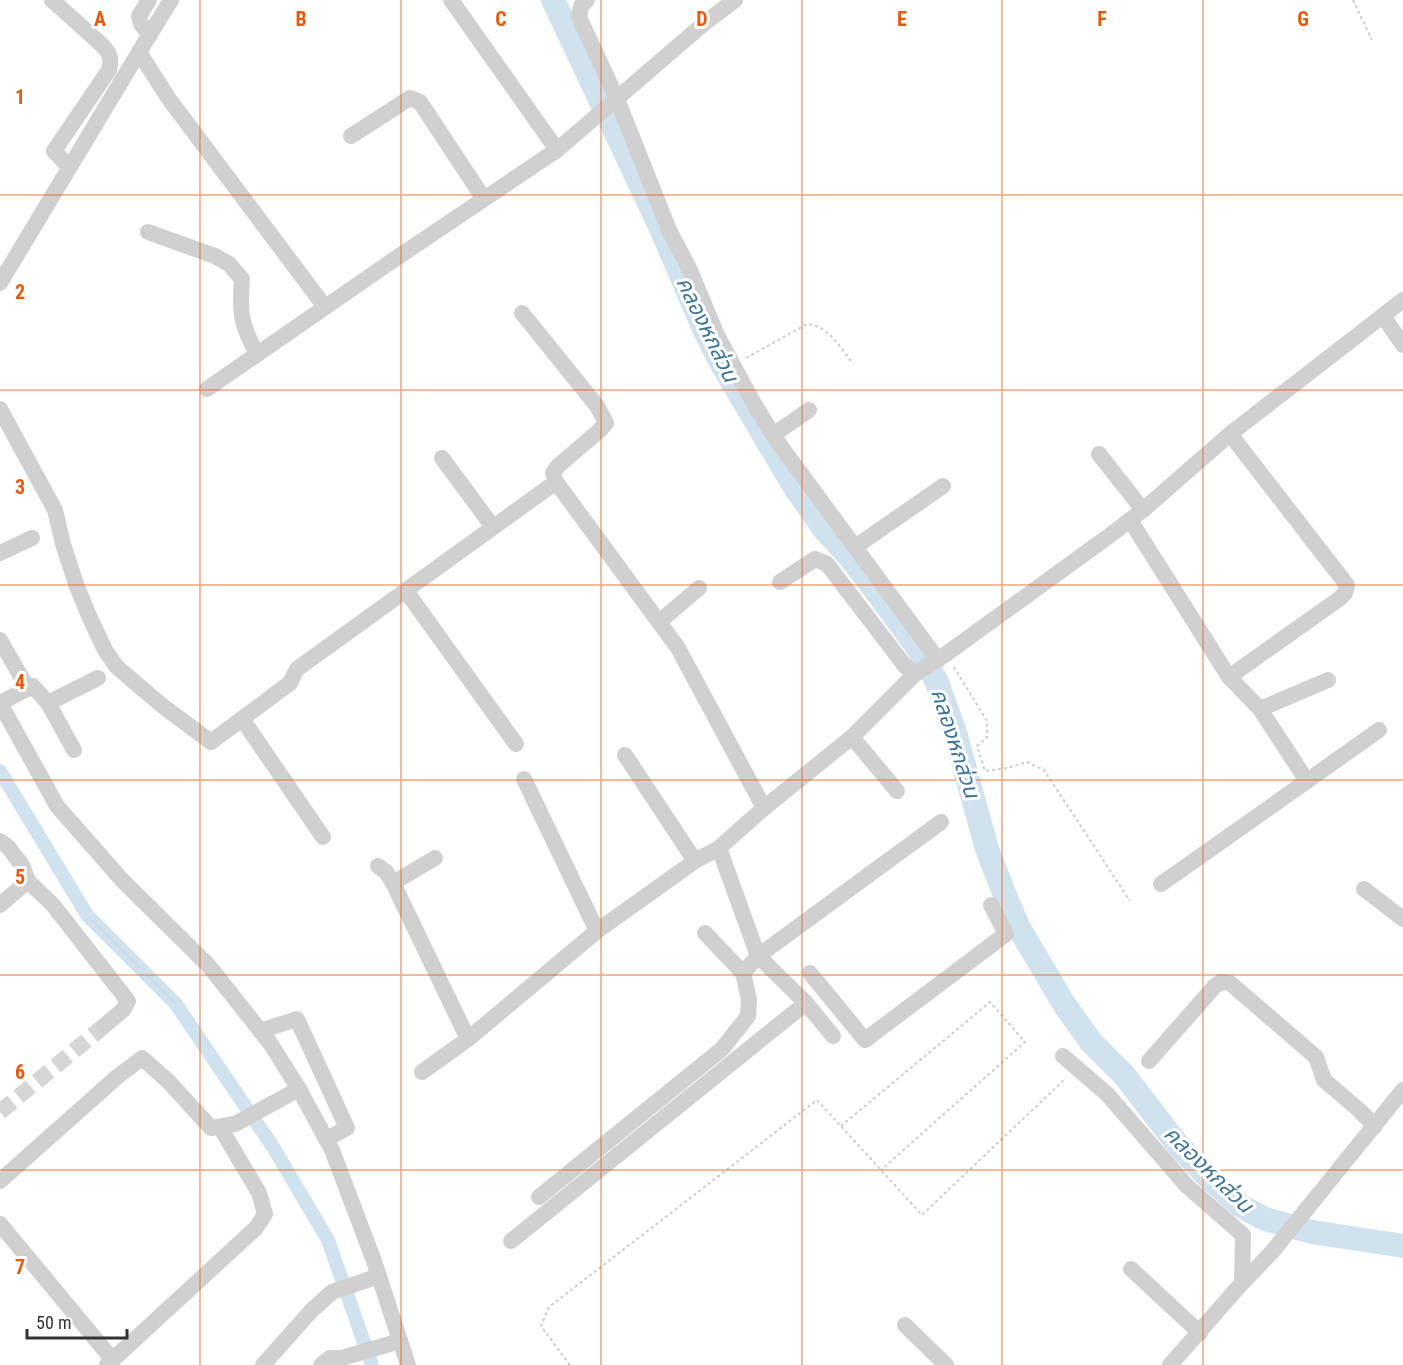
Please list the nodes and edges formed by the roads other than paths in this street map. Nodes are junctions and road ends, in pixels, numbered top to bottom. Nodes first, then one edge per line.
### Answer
1 (52, 0) edge
2 (149, 0) edge
3 (171, 0) edge
4 (451, 0) edge
5 (587, 0) edge
6 (735, 0) edge
7 (150, 35) junction
8 (139, 52) junction
9 (617, 99) junction
10 (351, 136) dead end
11 (557, 150) junction
12 (69, 167) junction
13 (484, 199) junction
14 (148, 232) dead end
15 (0, 283) edge
16 (1403, 300) edge
17 (325, 307) junction
18 (522, 313) dead end
19 (1383, 316) junction
20 (1403, 345) edge
21 (257, 354) junction
22 (207, 389) dead end
23 (0, 409) edge
24 (809, 410) dead end
25 (1230, 434) junction
26 (773, 435) junction
27 (1100, 454) dead end
28 (442, 458) dead end
29 (556, 482) junction
30 (943, 486) dead end
31 (1137, 515) junction
32 (493, 527) junction
33 (32, 538) dead end
34 (855, 547) junction
35 (0, 553) edge
36 (780, 582) dead end
37 (699, 588) dead end
38 (406, 591) junction
39 (659, 622) junction
40 (0, 640) edge
41 (939, 659) junction
42 (915, 674) junction
43 (1229, 677) junction
44 (98, 678) dead end
45 (1328, 680) dead end
46 (28, 688) junction
47 (0, 703) edge
48 (48, 703) junction
49 (1260, 709) junction
50 (242, 719) junction
51 (1379, 730) dead end
52 (852, 737) junction
53 (516, 744) dead end
54 (74, 750) dead end
55 (625, 755) dead end
56 (524, 779) dead end
57 (1308, 781) junction
58 (897, 791) dead end
59 (764, 808) junction
60 (941, 822) dead end
61 (323, 837) dead end
62 (0, 841) edge
63 (719, 848) junction
64 (435, 858) dead end
65 (695, 861) junction
66 (378, 866) dead end
67 (28, 881) junction
68 (393, 883) junction
69 (1161, 884) dead end
70 (1364, 889) dead end
71 (0, 904) edge
72 (991, 905) dead end
73 (1403, 920) edge
74 (597, 931) junction
75 (705, 933) dead end
76 (758, 956) junction
77 (743, 973) junction
78 (810, 973) dead end
79 (806, 1003) junction
80 (844, 1014) junction
81 (104, 1026) tunnel mouth
82 (261, 1031) junction
83 (468, 1039) junction
84 (1063, 1056) dead end
85 (1149, 1061) dead end
86 (422, 1072) dead end
87 (299, 1089) junction
88 (1403, 1090) edge
89 (228, 1126) junction
90 (1375, 1126) junction
91 (326, 1139) junction
92 (0, 1181) edge
93 (539, 1197) dead end
94 (0, 1224) edge
95 (511, 1241) dead end
96 (1131, 1269) dead end
97 (379, 1276) junction
98 (1242, 1283) junction
99 (905, 1325) dead end
100 (1200, 1333) junction
101 (400, 1341) junction
102 (110, 1362) edge
103 (263, 1365) edge
104 (321, 1365) edge
105 (408, 1365) edge
106 (946, 1365) edge
107 (1170, 1365) edge

1 - 12 street
2 - 7 street
3 - 7 street
4 - 11 street
5 - 9 street
6 - 9 street
7 - 8 street
8 - 12 street
8 - 17 street
9 - 11 street
9 - 26 street
10 - 13 street
11 - 13 street
12 - 15 street
13 - 17 street
14 - 21 street
16 - 19 street
17 - 21 street
18 - 29 street
19 - 20 street
19 - 25 street
21 - 22 street
23 - 50 street
24 - 26 street
25 - 31 street
25 - 43 street
26 - 34 street
27 - 31 street
28 - 32 street
29 - 32 street
29 - 39 street
30 - 34 street
31 - 41 street
31 - 43 street
32 - 38 street
33 - 35 street
34 - 41 street
36 - 42 street
37 - 39 street
38 - 50 street
38 - 53 street
39 - 59 street
40 - 46 street
41 - 42 street
42 - 52 street
43 - 49 street
44 - 48 street
45 - 49 street
46 - 47 street
46 - 48 street
47 - 82 street
48 - 54 street
49 - 57 street
50 - 61 street
51 - 57 street
52 - 58 street
52 - 59 street
55 - 65 street
56 - 74 street
57 - 69 street
59 - 63 street
60 - 76 street
62 - 67 street
63 - 65 street
63 - 76 street
64 - 68 street
65 - 74 street
66 - 68 street
67 - 71 street
67 - 81 street
68 - 83 street
70 - 73 street
72 - 80 street
74 - 83 street
75 - 77 street
76 - 77 street
76 - 79 street
77 - 93 street
78 - 80 street
79 - 80 street
79 - 95 street
82 - 87 street
82 - 91 street
83 - 86 street
84 - 98 street
85 - 90 street
87 - 89 street
87 - 91 street
88 - 90 street
89 - 92 street
89 - 102 street
90 - 98 street
91 - 97 street
94 - 102 street
96 - 100 street
97 - 101 street
97 - 103 street
98 - 100 street
99 - 106 street
100 - 107 street
101 - 104 street
101 - 105 street

